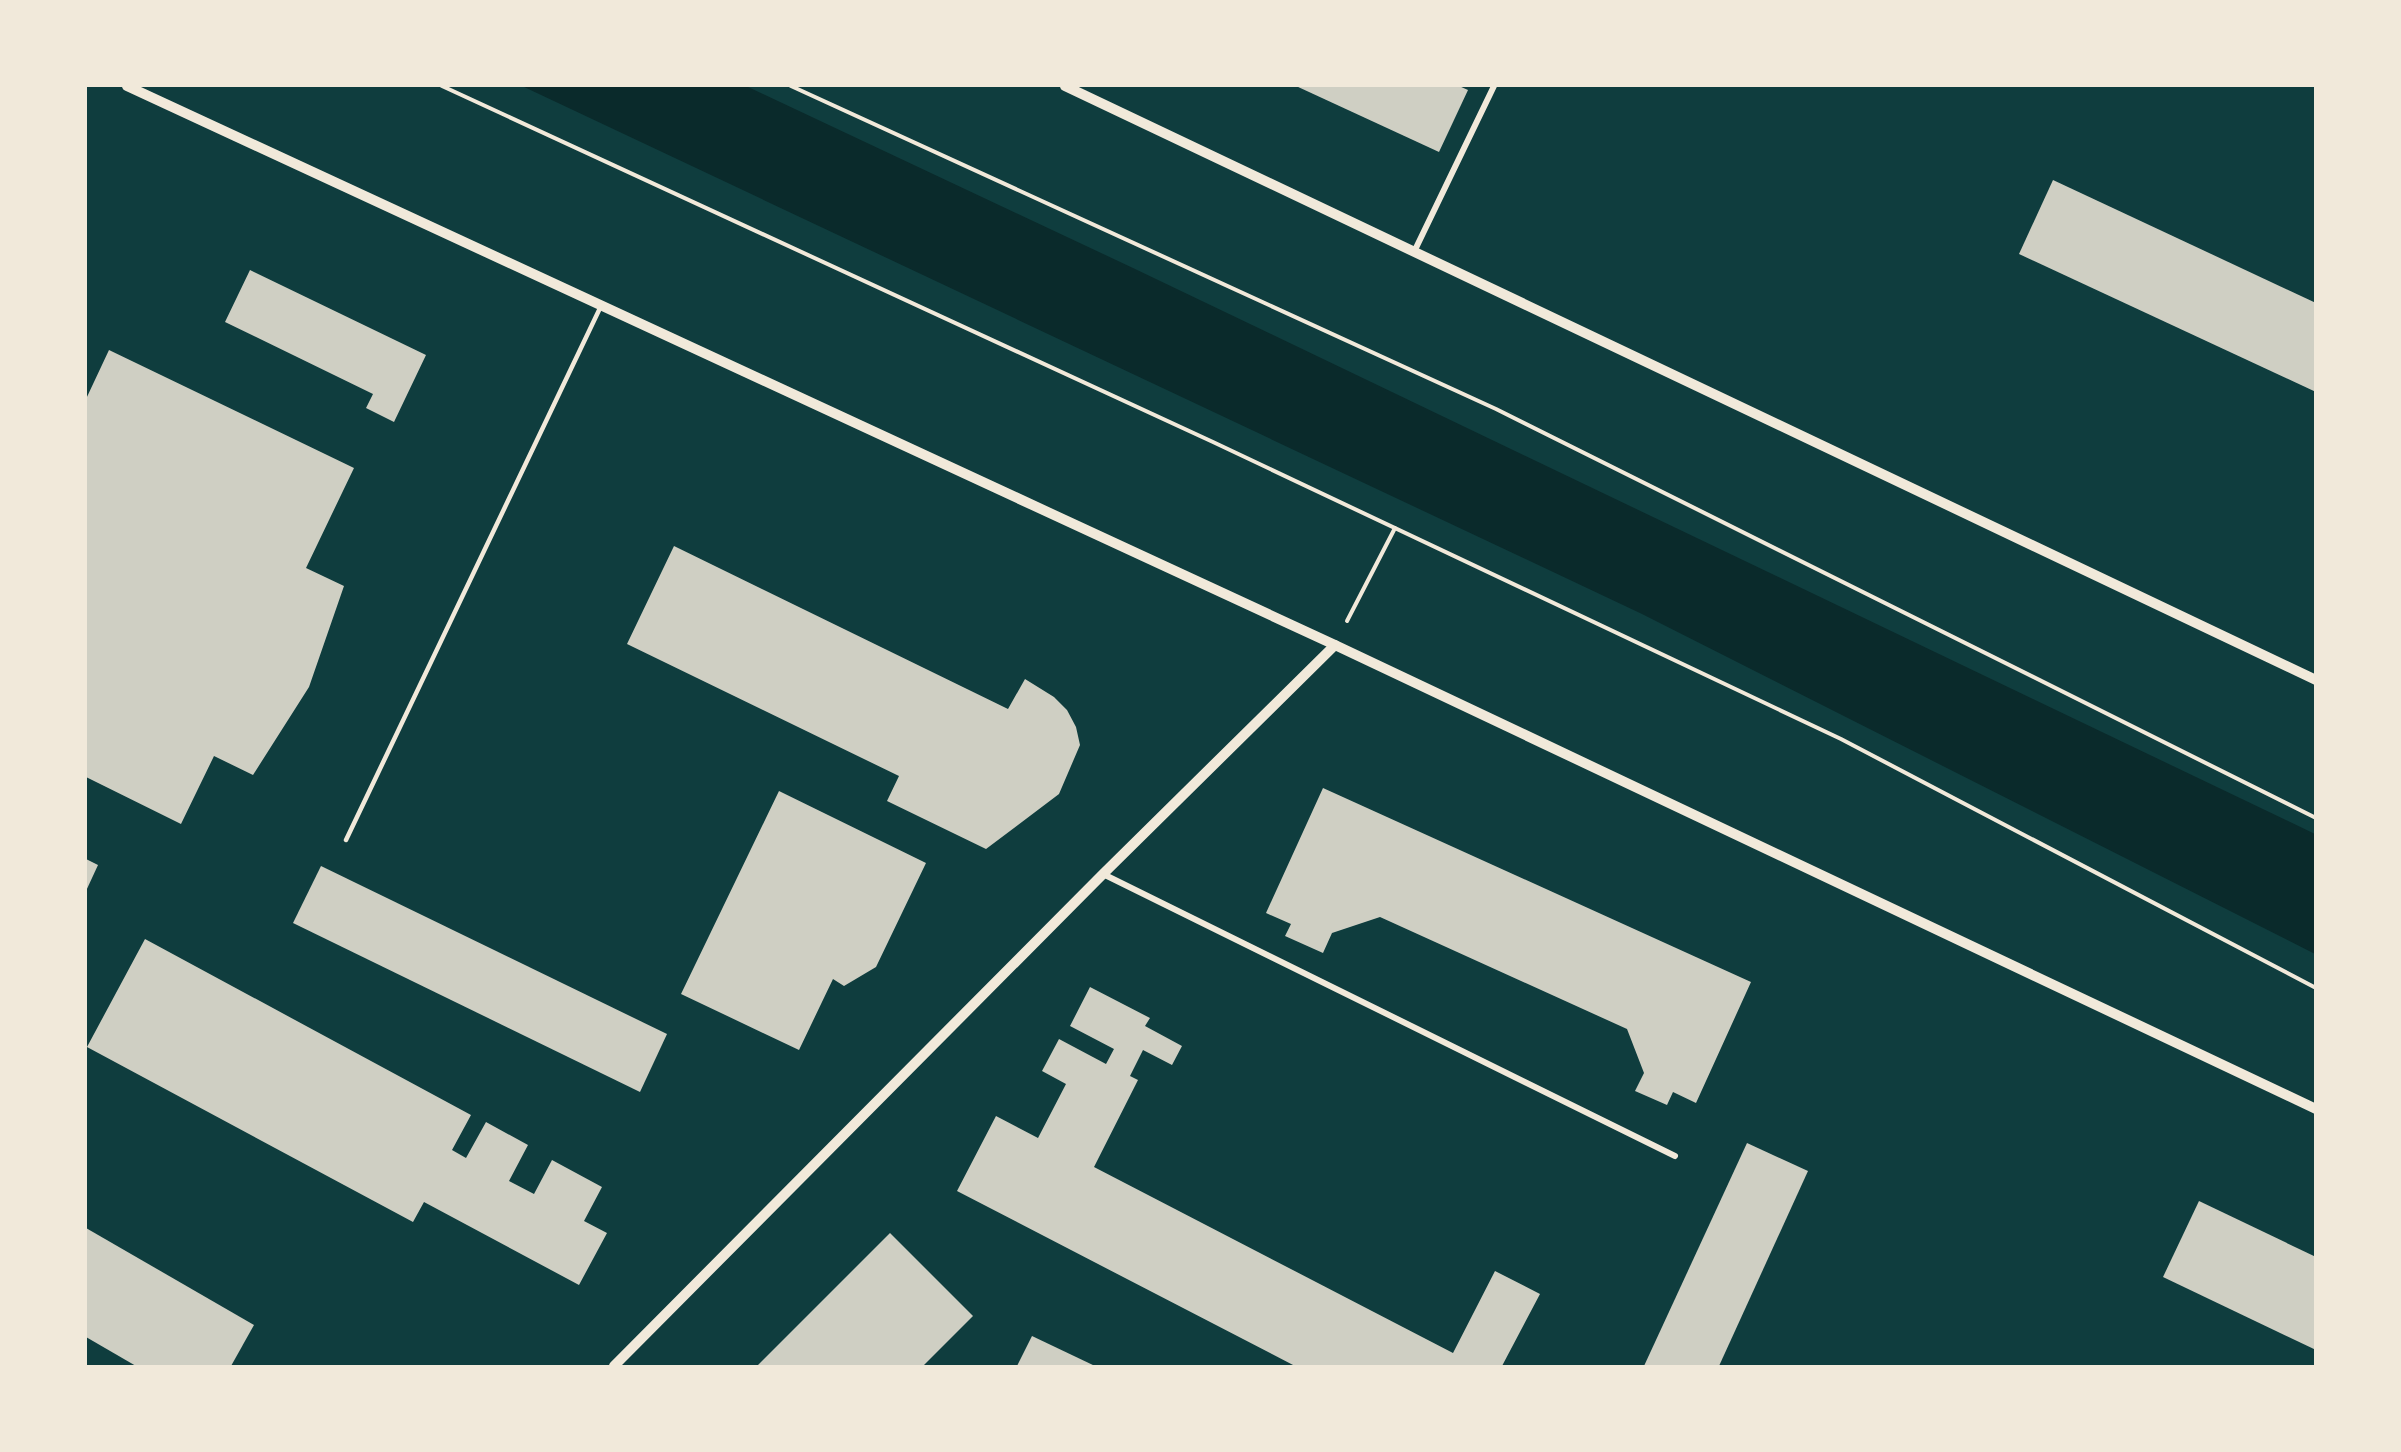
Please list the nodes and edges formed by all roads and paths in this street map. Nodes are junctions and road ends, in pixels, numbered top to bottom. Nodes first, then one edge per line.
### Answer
1 (126, 86) edge
2 (442, 86) edge
3 (790, 86) edge
4 (1065, 86) edge
5 (1494, 86) edge
6 (1414, 252) junction
7 (601, 306) junction
8 (1395, 528) junction
9 (1335, 645) junction
10 (2316, 680) edge
11 (2316, 818) edge
12 (346, 840) dead end
13 (1103, 874) junction
14 (2316, 988) edge
15 (2316, 1109) edge
16 (1675, 1156) dead end
17 (614, 1366) edge

1 - 7 street
2 - 8 path
3 - 11 path
4 - 6 street
5 - 6 street
6 - 10 street
7 - 9 street
7 - 12 lane
8 - 9 path
8 - 14 path
9 - 13 street
9 - 15 street
13 - 16 street
13 - 17 street

